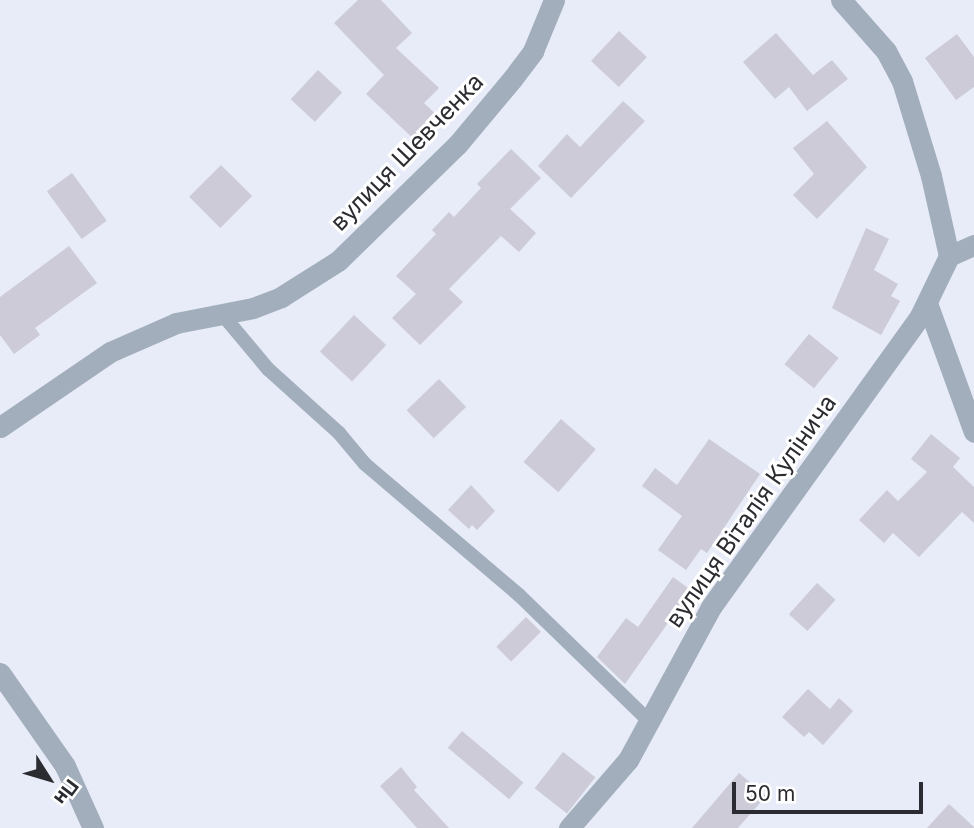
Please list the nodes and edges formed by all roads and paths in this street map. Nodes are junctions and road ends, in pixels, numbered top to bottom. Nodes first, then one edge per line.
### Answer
1 (554, 0) edge
2 (841, 0) edge
3 (974, 245) edge
4 (949, 256) junction
5 (927, 303) junction
6 (222, 314) junction
7 (0, 427) edge
8 (974, 432) edge
9 (0, 673) edge
10 (647, 719) junction
11 (93, 828) edge
12 (569, 828) edge

1 - 6 street, вулиця Шевченка
2 - 4 street
3 - 4 street
4 - 5 street, вулиця Віталія Кулінича
5 - 8 street
5 - 10 street, вулиця Віталія Кулінича
6 - 7 street, вулиця Шевченка
6 - 10 lane
9 - 11 street
10 - 12 street, вулиця Віталія Кулінича

